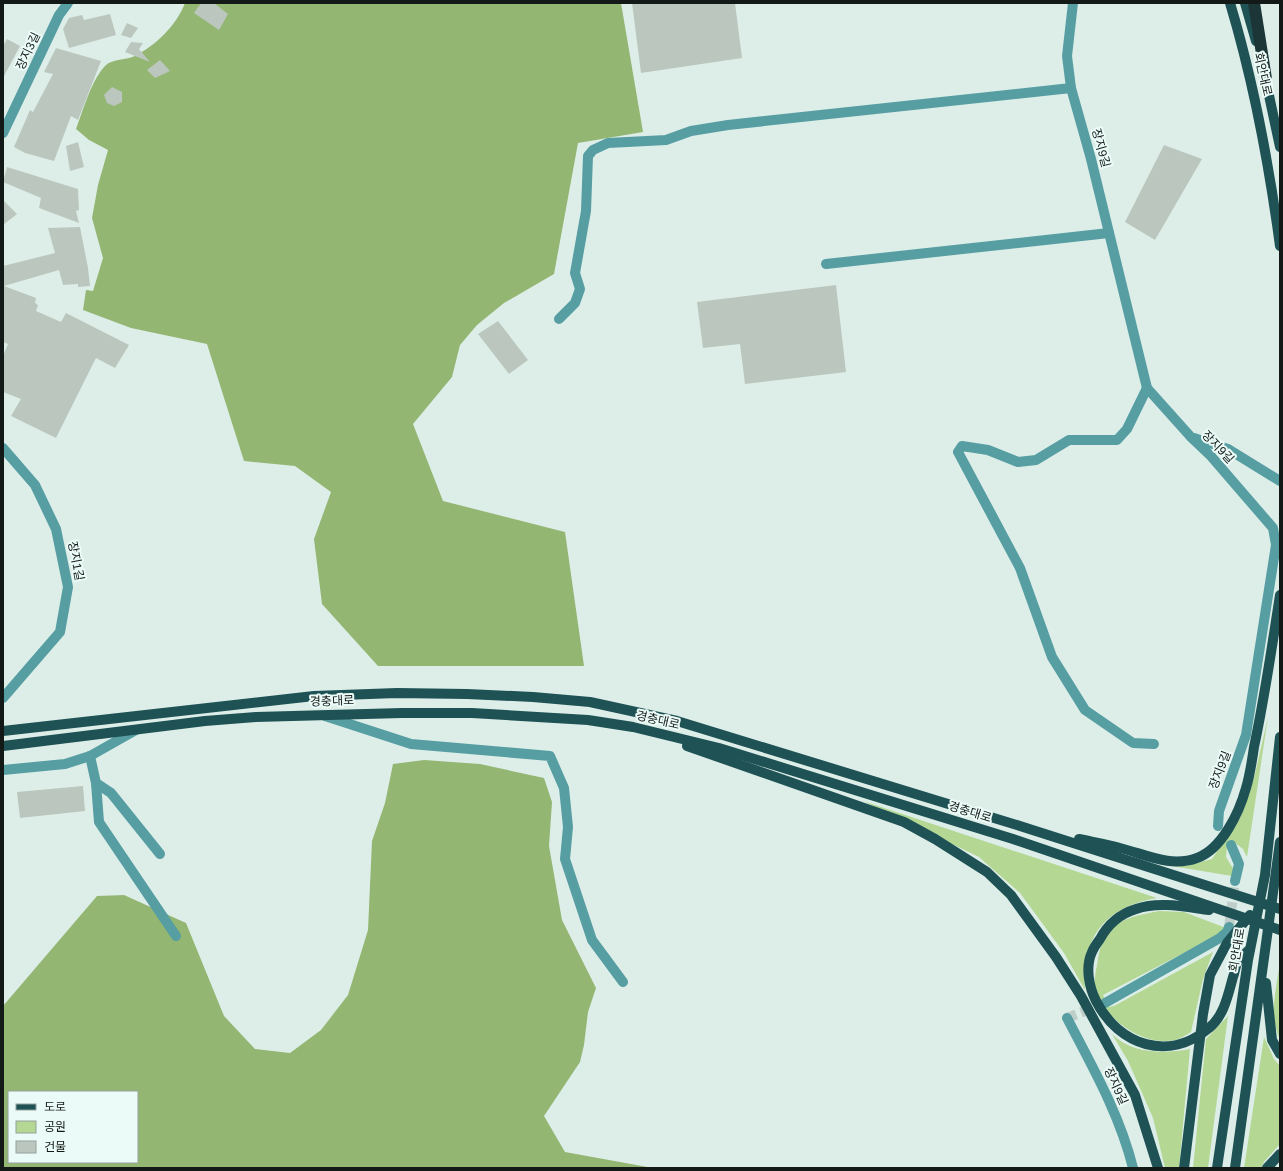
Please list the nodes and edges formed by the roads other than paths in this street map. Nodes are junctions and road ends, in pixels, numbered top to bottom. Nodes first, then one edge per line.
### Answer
1 (68, 3) edge
2 (1073, 3) edge
3 (1230, 3) edge
4 (1245, 3) edge
5 (1254, 3) edge
6 (1266, 79) junction
7 (1071, 88) junction
8 (3, 133) edge
9 (1280, 147) edge
10 (1109, 232) junction
11 (1280, 246) edge
12 (826, 264) dead end
13 (559, 319) dead end
14 (1147, 388) junction
15 (1190, 436) junction
16 (3, 448) edge
17 (1280, 481) edge
18 (1280, 595) edge
19 (3, 698) edge
20 (321, 714) junction
21 (633, 727) junction
22 (136, 730) junction
23 (3, 731) edge
24 (1280, 737) edge
25 (1154, 744) dead end
26 (3, 746) edge
27 (90, 756) junction
28 (3, 770) edge
29 (96, 784) junction
30 (1020, 826) junction
31 (1218, 826) dead end
32 (1280, 842) edge
33 (1231, 845) dead end
34 (160, 854) dead end
35 (1278, 873) edge
36 (1235, 881) tunnel mouth
37 (1280, 892) edge
38 (1280, 909) edge
39 (1224, 911) junction
40 (1229, 927) tunnel mouth
41 (1280, 930) edge
42 (176, 936) dead end
43 (1250, 948) junction
44 (1264, 967) junction
45 (623, 982) dead end
46 (1105, 1002) tunnel mouth
47 (1067, 1018) dead end
48 (1280, 1054) edge
49 (1280, 1154) edge
50 (1133, 1168) edge
51 (1158, 1168) edge
52 (1184, 1168) edge
53 (1217, 1168) edge
54 (1235, 1168) edge
55 (1267, 1168) edge

1 - 8 street, 장지3길
2 - 7 street, 장지9길
3 - 11 main road, 회안대로
4 - 6 main road, 회안대로
5 - 6 highway
6 - 9 main road, 회안대로
7 - 10 street, 장지9길
7 - 13 street
10 - 12 street
10 - 14 street, 장지9길
14 - 15 street, 장지9길
14 - 25 street
15 - 17 street
15 - 31 street, 장지9길
16 - 19 street, 장지1길
18 - 30 main road
20 - 21 main road, 경충대로
20 - 22 main road, 경충대로
20 - 45 street
21 - 39 main road, 경충대로
21 - 51 main road
22 - 26 main road, 경충대로
22 - 27 street
23 - 30 main road, 경충대로
24 - 43 main road, 회안대로
27 - 28 street
27 - 29 street
29 - 34 street
29 - 42 street
30 - 38 main road, 경충대로
32 - 35 main road
33 - 36 street
35 - 44 main road
37 - 52 main road
39 - 41 main road, 경충대로
39 - 43 main road
40 - 46 street
43 - 53 main road, 회안대로
44 - 48 main road
44 - 54 main road
47 - 50 street, 장지9길
49 - 55 main road

